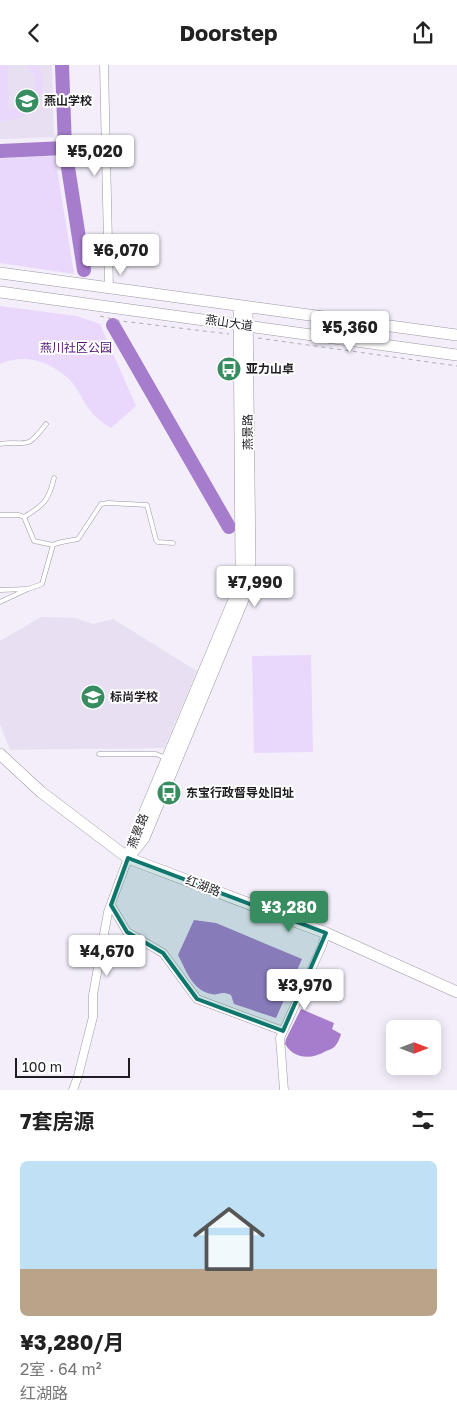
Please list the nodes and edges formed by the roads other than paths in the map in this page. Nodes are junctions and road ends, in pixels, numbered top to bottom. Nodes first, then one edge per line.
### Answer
1 (104, 65) edge
2 (0, 273) edge
3 (109, 288) junction
4 (0, 292) edge
5 (243, 306) junction
6 (243, 324) junction
7 (457, 335) edge
8 (457, 355) edge
9 (46, 425) dead end
10 (0, 444) edge
11 (54, 478) dead end
12 (0, 515) edge
13 (24, 517) junction
14 (173, 543) dead end
15 (53, 545) junction
16 (28, 589) junction
17 (0, 590) edge
18 (0, 602) edge
19 (0, 754) edge
20 (99, 754) dead end
21 (168, 759) junction
22 (128, 858) junction
23 (111, 905) junction
24 (326, 933) junction
25 (457, 992) edge
26 (283, 1031) junction
27 (73, 1090) edge
28 (284, 1090) edge

1 - 3 street
2 - 3 main road, 燕山大道
3 - 5 main road, 燕山大道
4 - 6 main road, 燕山大道
5 - 6 main road, 燕景路
5 - 7 main road, 燕山大道
6 - 8 main road, 燕山大道
6 - 21 main road, 燕景路
6 - 22 main road, 燕景路
9 - 10 lane
11 - 13 lane
12 - 13 lane
13 - 15 lane
14 - 15 lane
15 - 16 lane
16 - 17 lane
16 - 18 lane
19 - 22 main road, 红湖路
20 - 21 lane
21 - 22 main road, 燕景路
22 - 23 street
22 - 24 main road, 红湖路
23 - 26 street
23 - 27 street
24 - 25 main road, 红湖路
24 - 26 street
26 - 28 street

